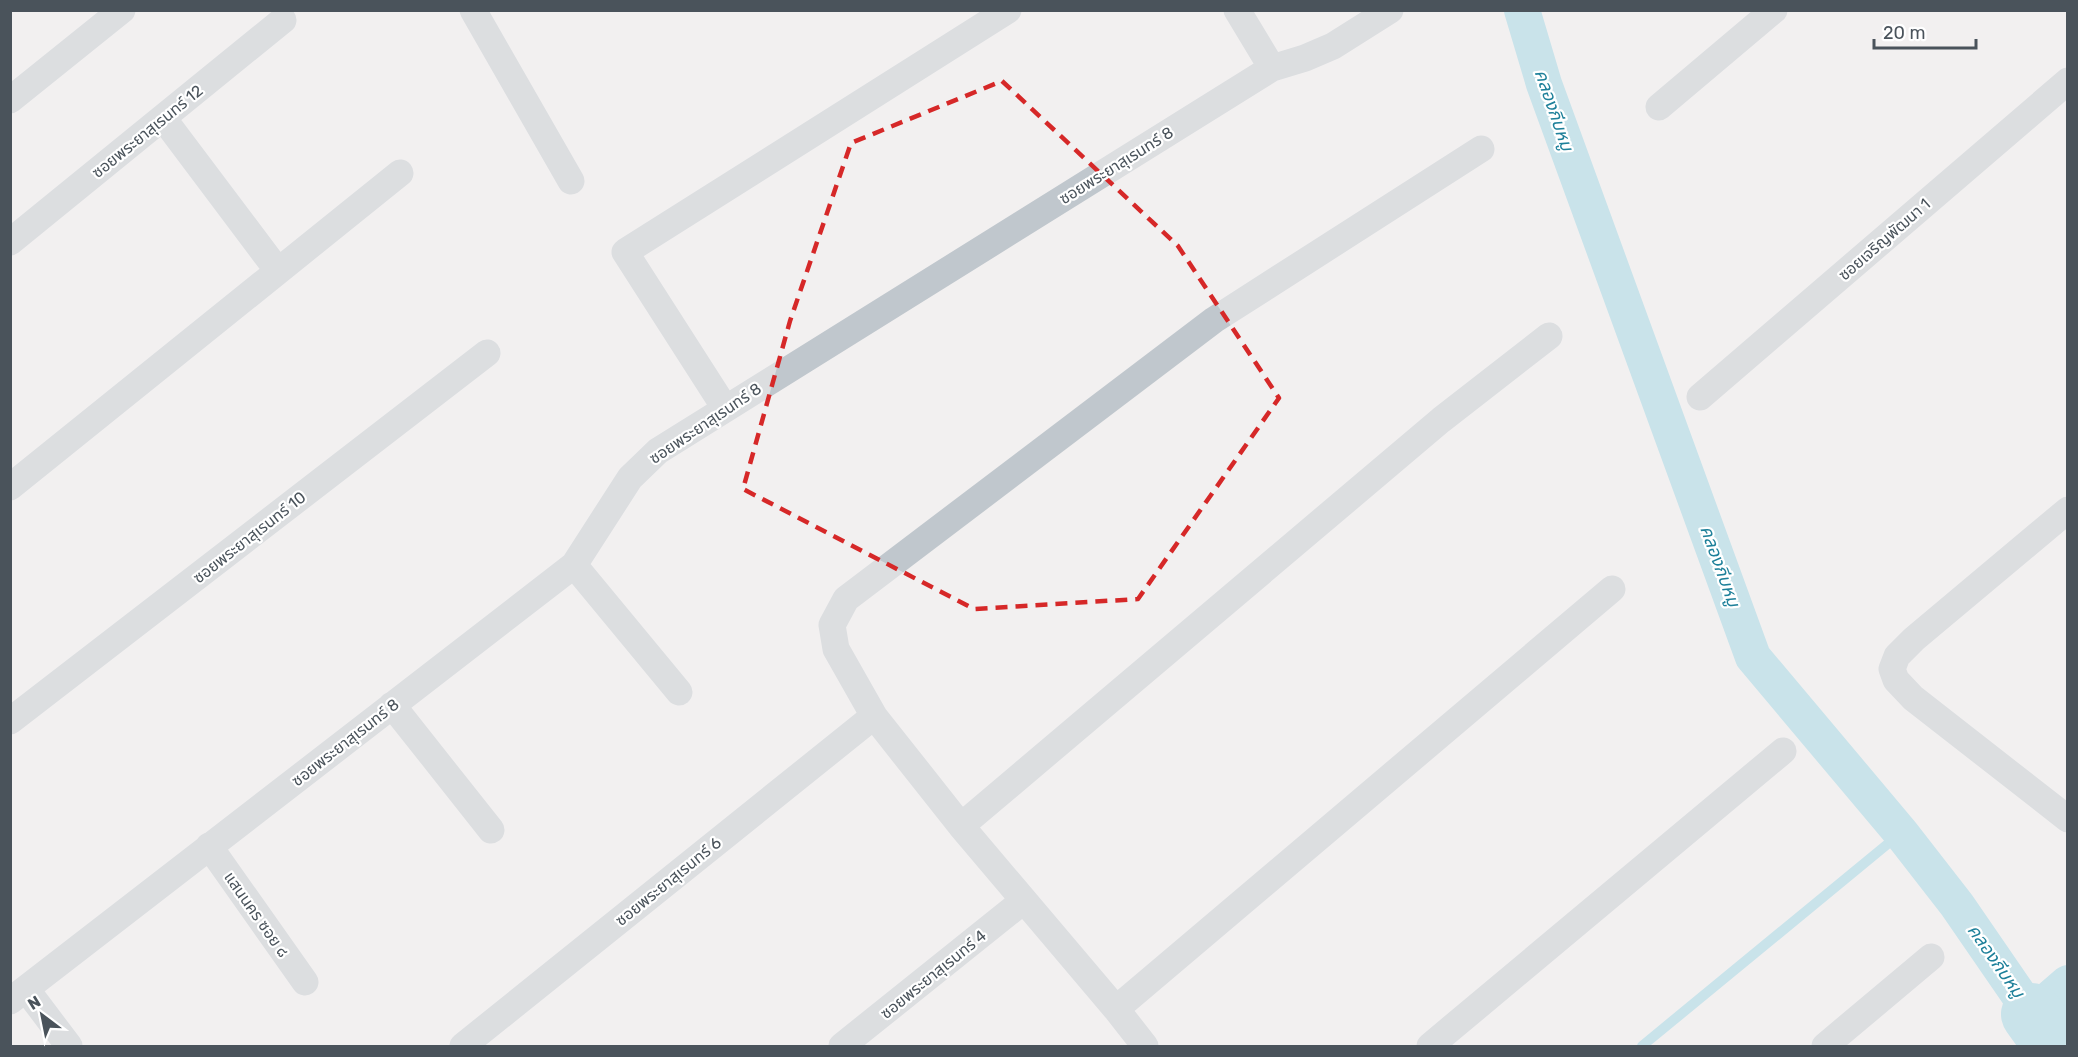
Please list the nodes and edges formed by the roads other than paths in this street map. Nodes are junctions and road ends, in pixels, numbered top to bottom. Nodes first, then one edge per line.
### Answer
1 (122, 10) edge
2 (473, 10) edge
3 (1008, 10) edge
4 (1237, 10) edge
5 (1390, 10) edge
6 (1774, 10) edge
7 (282, 20) dead end
8 (1272, 68) junction
9 (2067, 81) edge
10 (10, 100) edge
11 (1659, 107) dead end
12 (163, 118) junction
13 (1481, 149) dead end
14 (400, 173) dead end
15 (571, 181) dead end
16 (10, 242) edge
17 (278, 271) junction
18 (1549, 336) dead end
19 (487, 352) dead end
20 (1700, 397) dead end
21 (726, 408) junction
22 (10, 487) edge
23 (2067, 510) edge
24 (574, 565) junction
25 (1612, 589) dead end
26 (680, 692) dead end
27 (392, 705) junction
28 (874, 716) junction
29 (10, 721) edge
30 (1783, 751) dead end
31 (2067, 819) edge
32 (962, 826) junction
33 (491, 830) dead end
34 (209, 846) junction
35 (1023, 901) junction
36 (1931, 957) dead end
37 (305, 982) dead end
38 (18, 995) edge
39 (1116, 1009) junction
40 (69, 1047) edge
41 (463, 1047) edge
42 (842, 1047) edge
43 (1145, 1047) edge
44 (1430, 1047) edge
45 (1825, 1047) edge

1 - 10 street
2 - 15 street
3 - 21 street
4 - 8 street
5 - 8 street, ซอยพระยาสุเรนทร์ 8
6 - 11 street
7 - 12 street, ซอยพระยาสุเรนทร์ 12
8 - 21 street, ซอยพระยาสุเรนทร์ 8
9 - 20 street, ซอยเจริญพัฒนา 1
12 - 16 street, ซอยพระยาสุเรนทร์ 12
12 - 17 street
13 - 28 street
14 - 17 street
17 - 22 street
18 - 32 street
19 - 29 street, ซอยพระยาสุเรนทร์ 10
21 - 24 street, ซอยพระยาสุเรนทร์ 8
23 - 31 street
24 - 26 street
24 - 27 street, ซอยพระยาสุเรนทร์ 8
25 - 39 street
27 - 33 street
27 - 34 street, ซอยพระยาสุเรนทร์ 8
28 - 32 street
28 - 41 street, ซอยพระยาสุเรนทร์ 6
30 - 44 street
32 - 35 street
34 - 37 street, แสนนคร ซอย ๘
34 - 38 street, ซอยพระยาสุเรนทร์ 8
35 - 39 street
35 - 42 street, ซอยพระยาสุเรนทร์ 4
36 - 45 street
38 - 40 street
39 - 43 street

